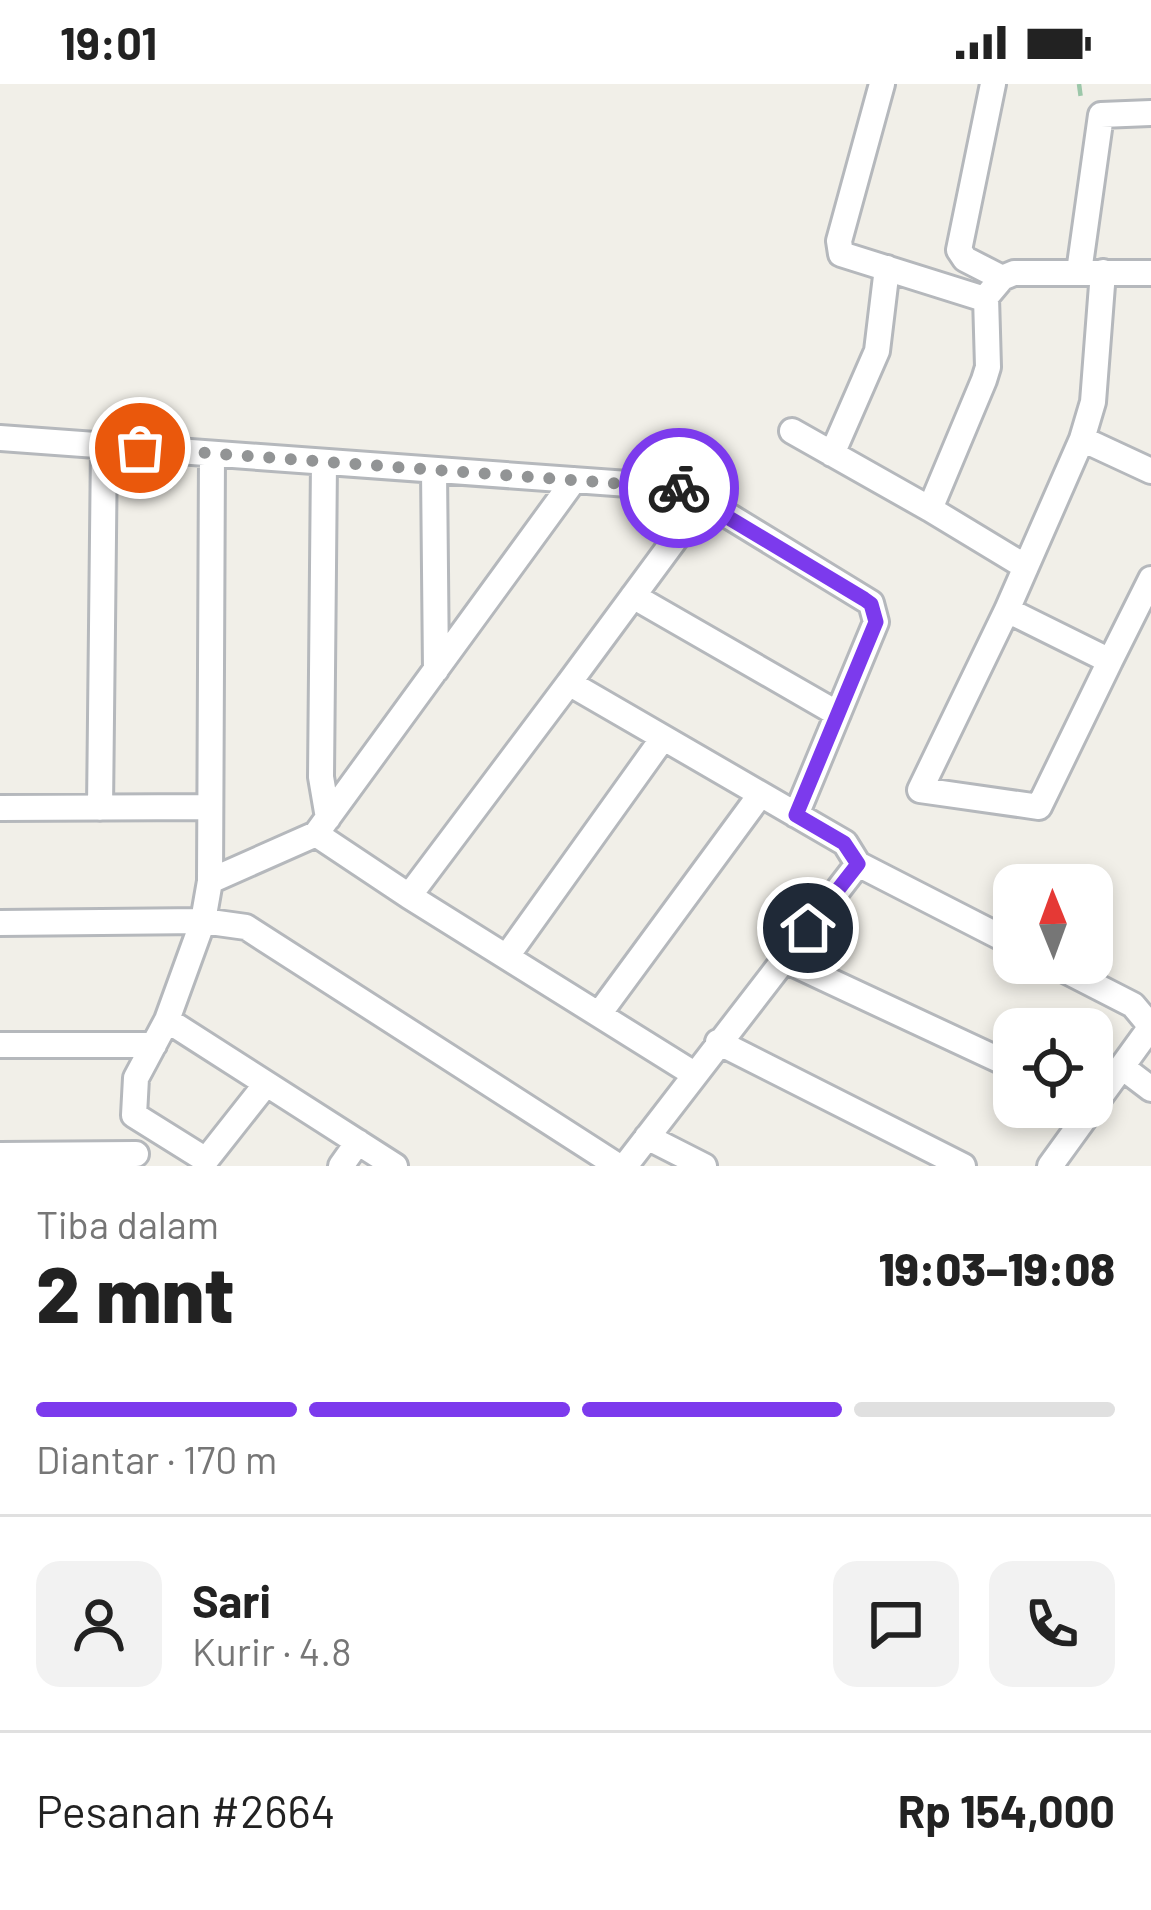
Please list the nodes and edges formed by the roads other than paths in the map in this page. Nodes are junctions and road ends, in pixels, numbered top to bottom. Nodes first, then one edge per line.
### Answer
1 (882, 84) edge
2 (994, 84) edge
3 (1151, 113) edge
4 (887, 268) junction
5 (1091, 272) junction
6 (1151, 272) edge
7 (994, 287) junction
8 (792, 431) dead end
9 (0, 438) edge
10 (1082, 439) junction
11 (104, 446) junction
12 (212, 454) junction
13 (832, 454) junction
14 (324, 462) junction
15 (434, 470) junction
16 (1151, 471) edge
17 (574, 480) junction
18 (704, 500) junction
19 (930, 509) junction
20 (1026, 567) junction
21 (1151, 579) edge
22 (633, 596) junction
23 (1007, 610) junction
24 (1110, 662) junction
25 (436, 670) junction
26 (569, 683) junction
27 (838, 714) junction
28 (663, 738) junction
29 (760, 794) junction
30 (210, 807) junction
31 (0, 808) edge
32 (100, 808) junction
33 (796, 815) junction
34 (322, 826) junction
35 (858, 864) junction
36 (210, 881) junction
37 (409, 896) junction
38 (203, 921) junction
39 (0, 923) edge
40 (993, 933) edge
41 (507, 956) junction
42 (783, 959) junction
43 (1092, 984) edge
44 (599, 1014) junction
45 (167, 1020) junction
46 (718, 1042) junction
47 (0, 1045) edge
48 (154, 1045) junction
49 (993, 1057) edge
50 (1122, 1067) junction
51 (694, 1074) junction
52 (1113, 1078) edge
53 (266, 1084) junction
54 (1151, 1089) edge
55 (134, 1114) junction
56 (1076, 1128) edge
57 (647, 1137) junction
58 (358, 1142) junction
59 (0, 1154) edge
60 (136, 1160) edge
61 (203, 1163) edge
62 (341, 1166) edge
63 (395, 1166) edge
64 (622, 1166) edge
65 (704, 1166) edge
66 (963, 1166) edge
67 (1050, 1166) edge

1 - 4 street
2 - 7 street
3 - 5 street
4 - 7 street
4 - 13 street
5 - 6 street
5 - 7 street
5 - 10 street
7 - 19 street
8 - 13 street
9 - 11 street
10 - 16 street
10 - 20 street
11 - 12 street
11 - 32 street
12 - 14 street
12 - 30 street
13 - 19 street
14 - 15 street
14 - 34 street
15 - 17 street
15 - 25 street
17 - 18 street
17 - 25 street
18 - 22 street
18 - 27 street
19 - 20 street
20 - 23 street
21 - 24 street
22 - 26 street
22 - 27 street
23 - 24 street
23 - 24 street
25 - 34 street
26 - 28 street
26 - 37 street
27 - 33 street
28 - 29 street
28 - 41 street
29 - 33 street
29 - 44 street
30 - 32 street
30 - 36 street
31 - 32 street
33 - 35 street
34 - 36 street
34 - 37 street
35 - 40 street
35 - 42 street
36 - 38 street
37 - 41 street
38 - 39 street
38 - 45 street
38 - 64 street
41 - 44 street
42 - 46 street
42 - 49 street
43 - 50 street
44 - 51 street
45 - 48 street
45 - 53 street
46 - 51 street
46 - 66 street
47 - 48 street
48 - 55 street
50 - 52 street
50 - 54 street
51 - 57 street
53 - 58 street
53 - 61 street
55 - 60 street
55 - 61 street
56 - 67 street
57 - 64 street
57 - 65 street
58 - 62 street
58 - 63 street
59 - 60 street

